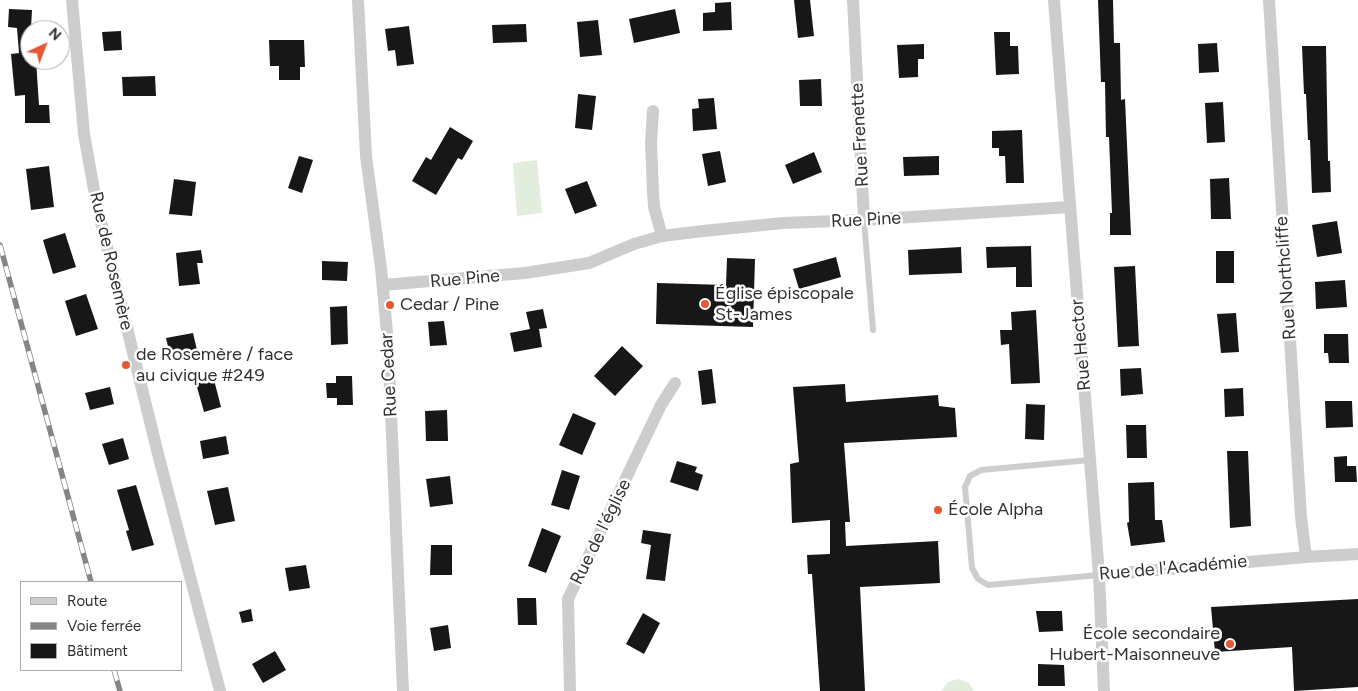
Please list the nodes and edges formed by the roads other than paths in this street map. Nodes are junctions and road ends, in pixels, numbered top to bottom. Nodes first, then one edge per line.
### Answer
1 (72, 0) edge
2 (358, 0) edge
3 (852, 0) edge
4 (1054, 0) edge
5 (1269, 0) edge
6 (653, 111) dead end
7 (1070, 207) junction
8 (864, 220) junction
9 (662, 236) junction
10 (383, 285) junction
11 (874, 330) dead end
12 (675, 383) dead end
13 (1090, 460) junction
14 (1358, 554) edge
15 (1306, 557) junction
16 (1099, 575) junction
17 (220, 691) edge
18 (403, 691) edge
19 (570, 691) edge
20 (1104, 691) edge

1 - 17 street, Rue de Rosemère
2 - 10 street, Rue Cedar
3 - 8 street, Rue Frenette
4 - 7 street, Rue Hector
5 - 15 street, Rue Northcliffe
6 - 9 street
7 - 8 street, Rue Pine
7 - 13 street, Rue Hector
8 - 9 street, Rue Pine
8 - 11 lane, Rue Frenette
9 - 10 street, Rue Pine
10 - 18 street, Rue Cedar
12 - 19 street, Rue de l'église
13 - 16 street, Rue Hector
13 - 16 lane, Rue de l'Académie
14 - 15 street, Rue de l'Académie
15 - 16 street, Rue de l'Académie
16 - 20 street, Rue Hector

